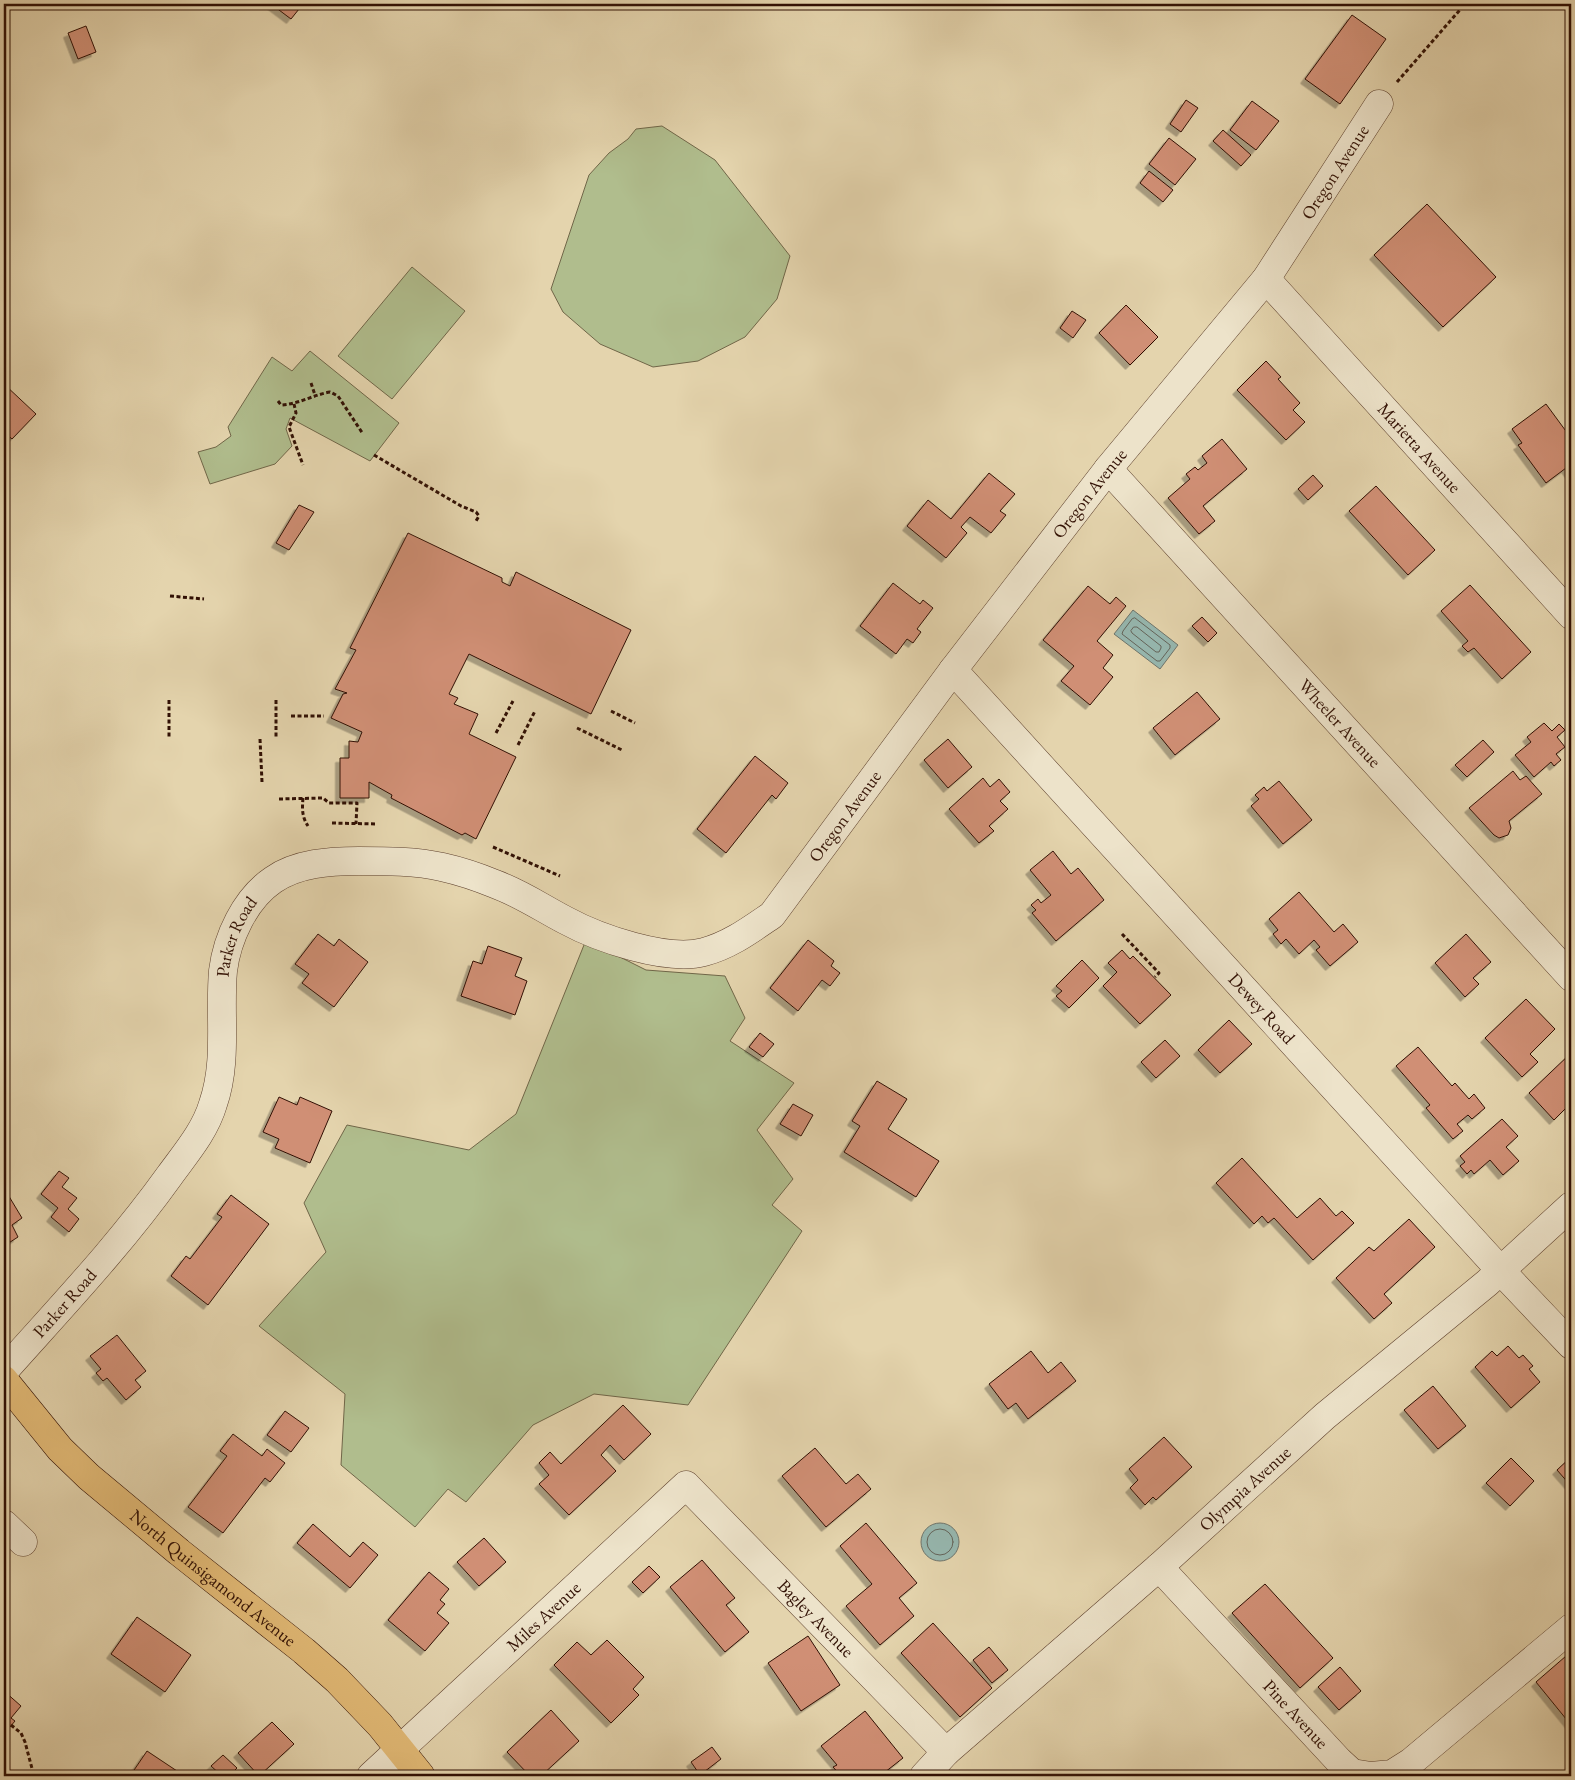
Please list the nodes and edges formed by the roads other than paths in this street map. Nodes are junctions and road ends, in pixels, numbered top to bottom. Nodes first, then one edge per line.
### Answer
1 (1379, 104) road end
2 (1266, 279) junction
3 (1108, 469) junction
4 (1571, 616) edge
5 (953, 670) junction
6 (692, 955) joint
7 (1571, 977) edge
8 (1571, 1206) edge
9 (1502, 1270) junction
10 (1571, 1345) edge
11 (4, 1371) edge
12 (4, 1380) edge
13 (686, 1485) joint
14 (4, 1524) edge
15 (23, 1542) dead end
16 (1159, 1567) junction
17 (1571, 1628) edge
18 (401, 1749) junction
19 (946, 1752) junction
20 (371, 1776) edge
21 (421, 1776) edge
22 (924, 1776) edge

1 - 2 street, Oregon Avenue
2 - 3 street, Oregon Avenue
2 - 4 street, Marietta Avenue
3 - 5 street, Oregon Avenue
3 - 7 street, Wheeler Avenue
5 - 6 street, Oregon Avenue
5 - 9 street, Dewey Road
6 - 11 street, Parker Road
8 - 9 street, Olympia Avenue
9 - 10 street, Dewey Road
9 - 16 street, Olympia Avenue
12 - 18 main road, North Quinsigamond Avenue
13 - 18 street, Miles Avenue
13 - 19 street, Bagley Avenue
14 - 15 street
16 - 17 street, Pine Avenue
16 - 19 street, Olympia Avenue
18 - 20 street, Miles Avenue
18 - 21 main road, North Quinsigamond Avenue
19 - 22 street, Olympia Avenue

